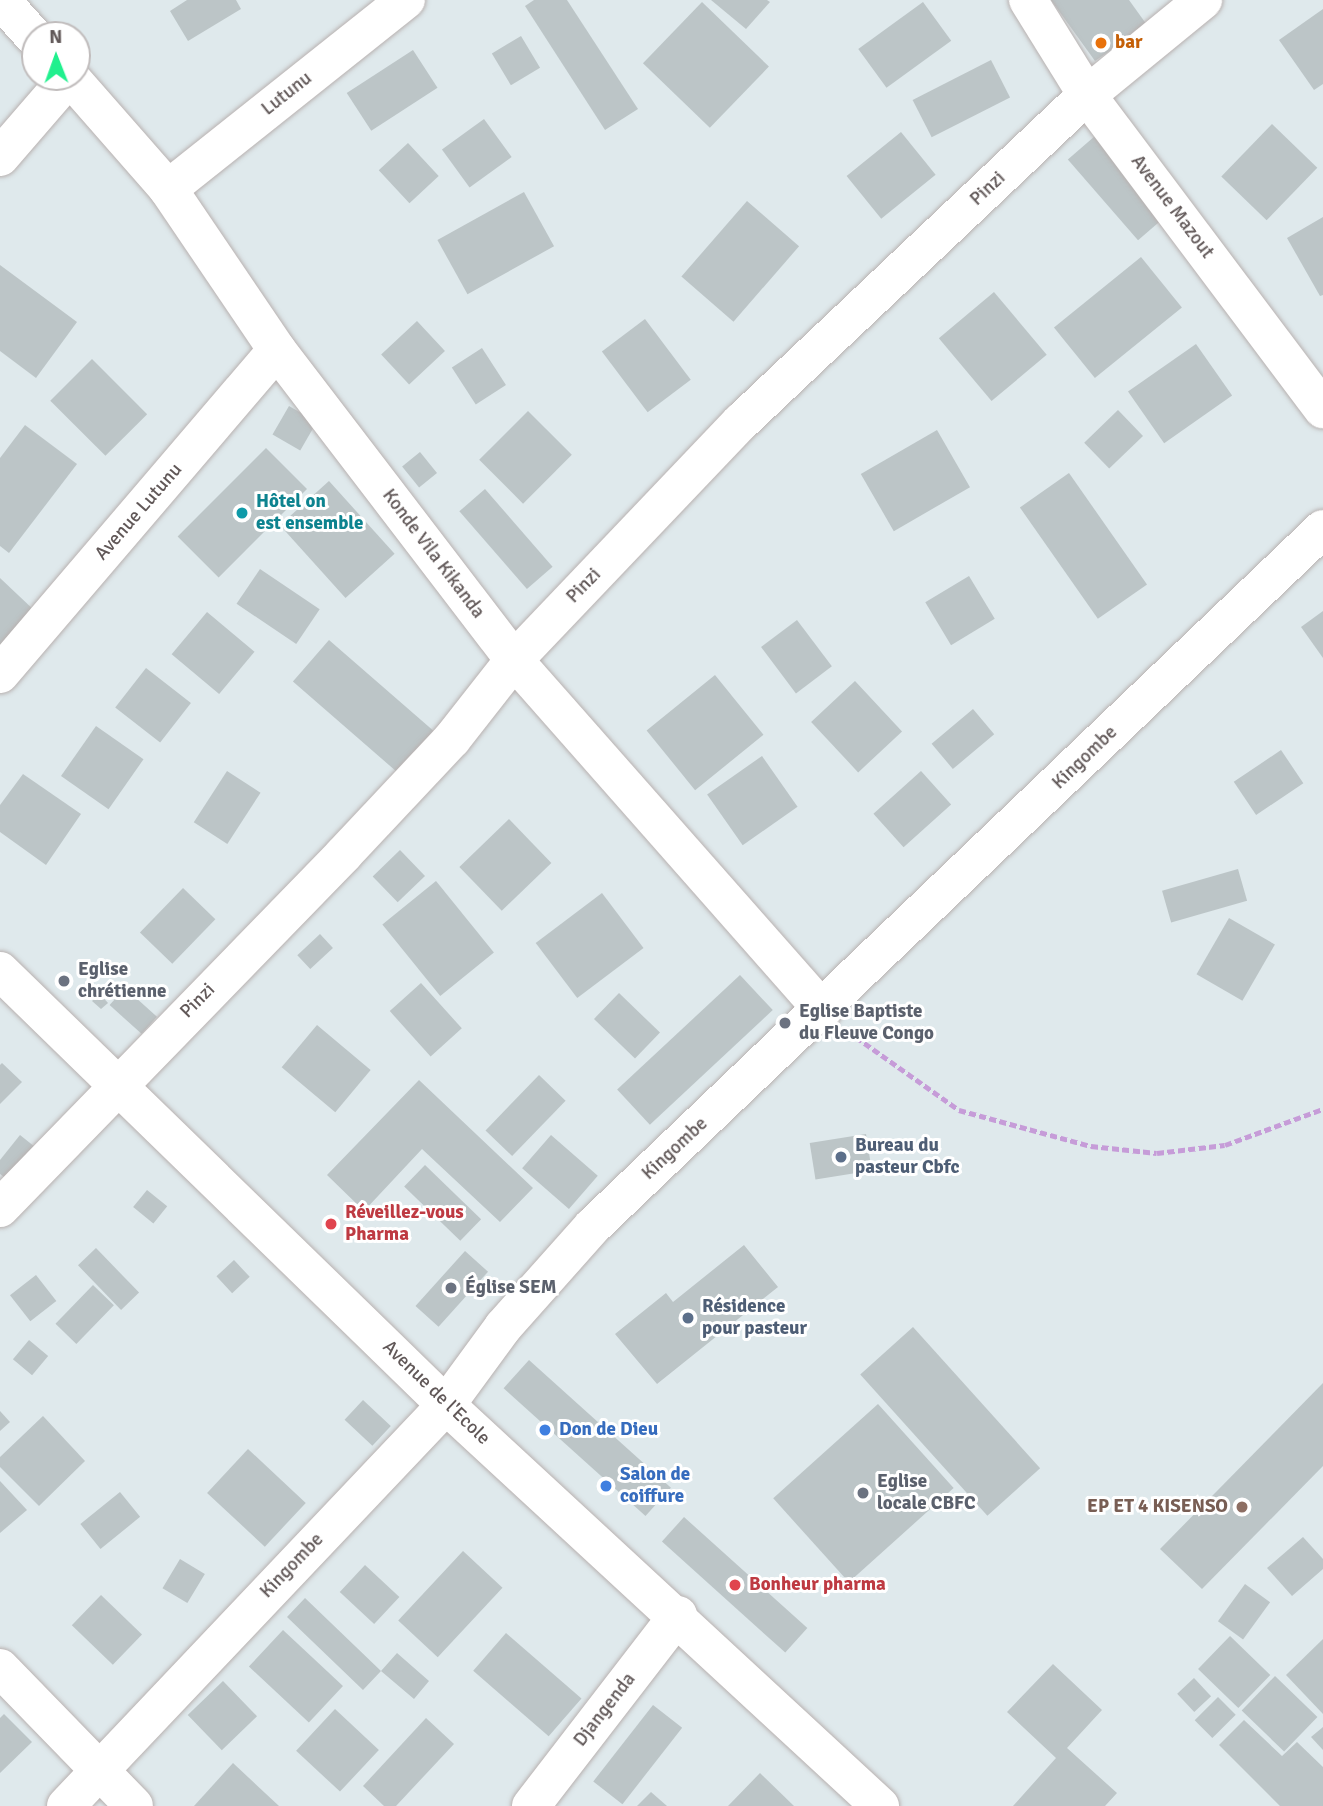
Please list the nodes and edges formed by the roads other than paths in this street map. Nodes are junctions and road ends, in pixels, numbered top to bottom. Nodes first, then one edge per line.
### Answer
1 (1, 0) edge
2 (406, 0) edge
3 (1028, 0) edge
4 (1203, 0) edge
5 (21, 22) edge
6 (57, 91) edge
7 (81, 91) edge
8 (1087, 95) junction
9 (0, 157) edge
10 (168, 189) junction
11 (277, 350) junction
12 (1323, 409) edge
13 (1323, 529) edge
14 (514, 660) junction
15 (0, 674) edge
16 (0, 971) edge
17 (823, 1010) junction
18 (118, 1082) junction
19 (0, 1208) edge
20 (446, 1405) junction
21 (678, 1615) junction
22 (0, 1668) edge
23 (96, 1770) junction
24 (66, 1806) edge
25 (134, 1806) edge
26 (531, 1806) edge
27 (880, 1806) edge

1 - 5 street
2 - 10 street, Lutunu
3 - 8 street, Avenue Mazout
4 - 8 street, Pinzi
6 - 9 street
7 - 10 street, Konde Vila Kikanda
8 - 12 street, Avenue Mazout
8 - 14 street, Pinzi
10 - 11 street, Konde Vila Kikanda
11 - 14 street, Konde Vila Kikanda
11 - 15 street, Avenue Lutunu
13 - 17 street, Kingombe
14 - 17 street, Konde Vila Kikanda
14 - 18 street, Pinzi
16 - 18 street, Avenue de l'Ecole
17 - 20 street, Kingombe
18 - 19 street, Pinzi
18 - 20 street, Avenue de l'Ecole
20 - 21 street, Avenue de l'Ecole
20 - 23 street, Kingombe
21 - 26 street, Djangenda
21 - 27 street, Avenue de l'Ecole
22 - 23 street
23 - 24 street, Kingombe
23 - 25 street

